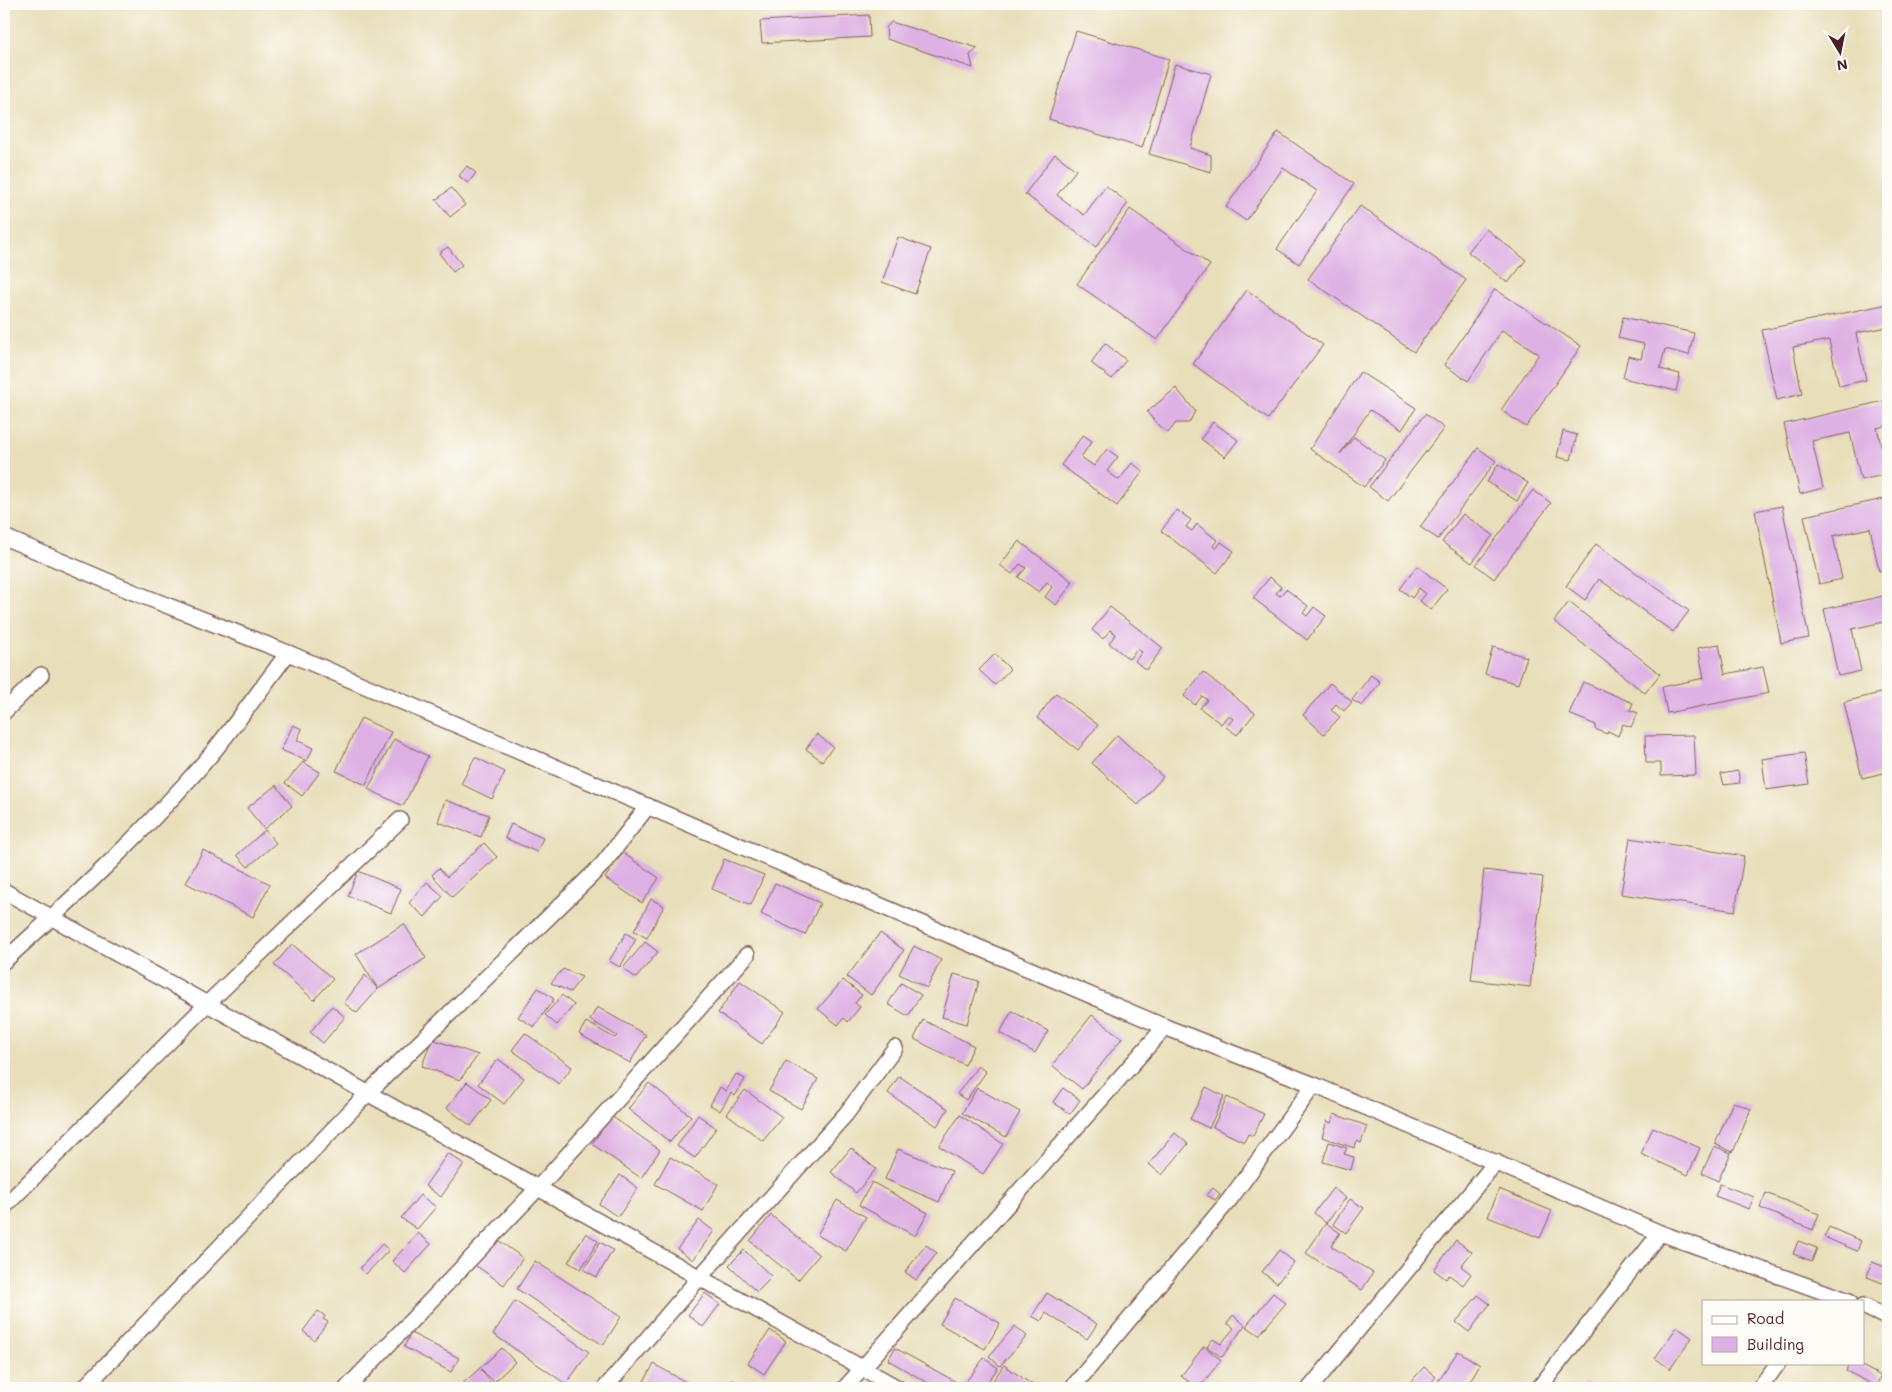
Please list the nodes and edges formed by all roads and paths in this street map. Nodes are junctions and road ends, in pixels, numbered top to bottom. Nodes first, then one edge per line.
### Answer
1 (4, 537) edge
2 (288, 653) junction
3 (41, 675) dead end
4 (4, 712) edge
5 (648, 806) junction
6 (400, 820) dead end
7 (4, 891) edge
8 (52, 918) junction
9 (747, 955) dead end
10 (4, 960) edge
11 (207, 1004) junction
12 (1165, 1027) junction
13 (895, 1048) dead end
14 (1314, 1085) junction
15 (368, 1093) junction
16 (1496, 1162) junction
17 (538, 1188) junction
18 (4, 1207) edge
19 (1660, 1233) junction
20 (699, 1278) junction
21 (1827, 1297) edge
22 (1844, 1300) edge
23 (1864, 1306) edge
24 (1888, 1318) edge
25 (1777, 1364) edge
26 (861, 1369) junction
27 (84, 1388) edge
28 (347, 1388) edge
29 (605, 1388) edge
30 (844, 1388) edge
31 (898, 1388) edge
32 (1072, 1388) edge
33 (1310, 1388) edge
34 (1539, 1388) edge
35 (1760, 1388) edge

1 - 2 street
2 - 5 street
2 - 8 street
3 - 4 street
5 - 12 street
5 - 15 street
6 - 11 street
7 - 8 street
8 - 10 street
8 - 11 street
9 - 17 street
11 - 15 street
11 - 18 street
12 - 14 street
12 - 26 street
13 - 20 street
14 - 16 street
14 - 32 street
15 - 17 street
15 - 27 street
16 - 19 street
16 - 33 street
17 - 20 street
17 - 28 street
19 - 21 street
19 - 34 street
20 - 26 street
20 - 29 street
21 - 22 street
23 - 24 street
25 - 35 street
26 - 30 street
26 - 31 street

